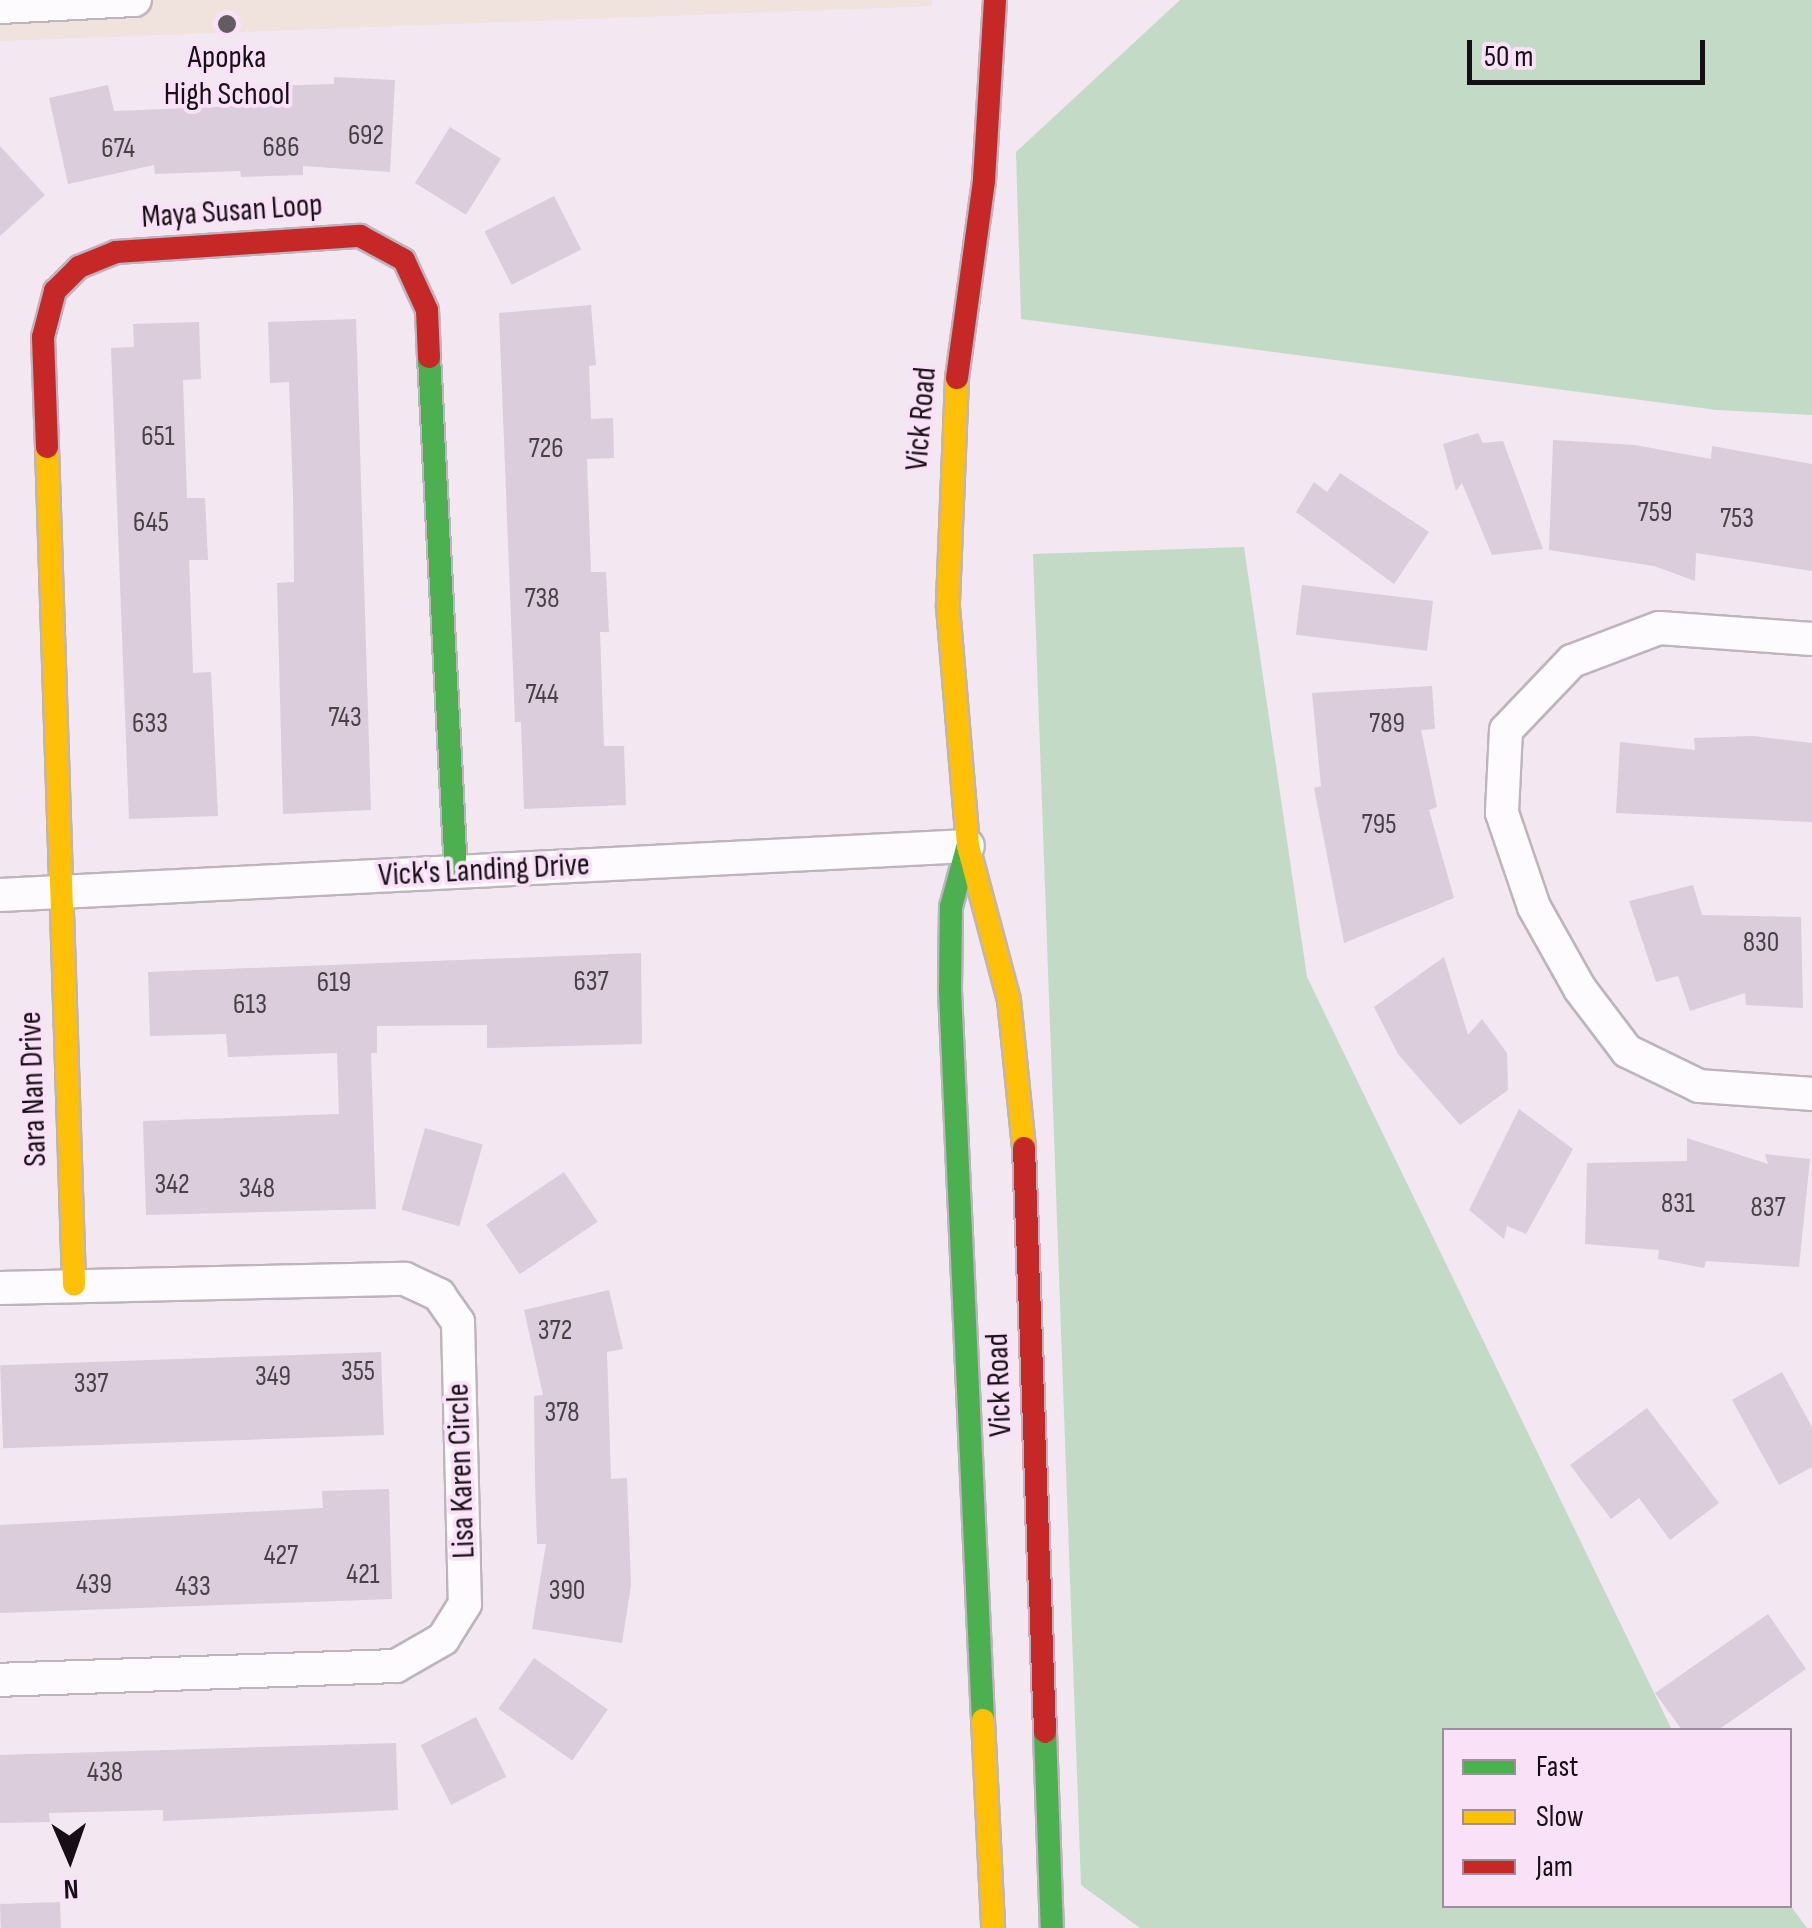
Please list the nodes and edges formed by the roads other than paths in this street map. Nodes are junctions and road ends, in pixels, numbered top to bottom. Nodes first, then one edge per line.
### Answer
1 (135, 0) edge
2 (995, 0) edge
3 (0, 7) edge
4 (1812, 639) edge
5 (968, 846) junction
6 (456, 873) junction
7 (60, 892) junction
8 (0, 894) edge
9 (1812, 1094) edge
10 (74, 1285) junction
11 (0, 1288) edge
12 (0, 1680) edge
13 (993, 1928) edge
14 (1052, 1928) edge

1 - 3 street
2 - 5 street, Vick Road
4 - 9 street
5 - 6 street, Vick's Landing Drive
5 - 13 street, Vick Road
5 - 14 street, Vick Road
6 - 7 street, Vick's Landing Drive
6 - 7 street, Maya Susan Loop
7 - 8 street, Vick's Landing Drive
7 - 10 street, Sara Nan Drive
10 - 11 street, Lisa Karen Circle
10 - 12 street, Lisa Karen Circle

